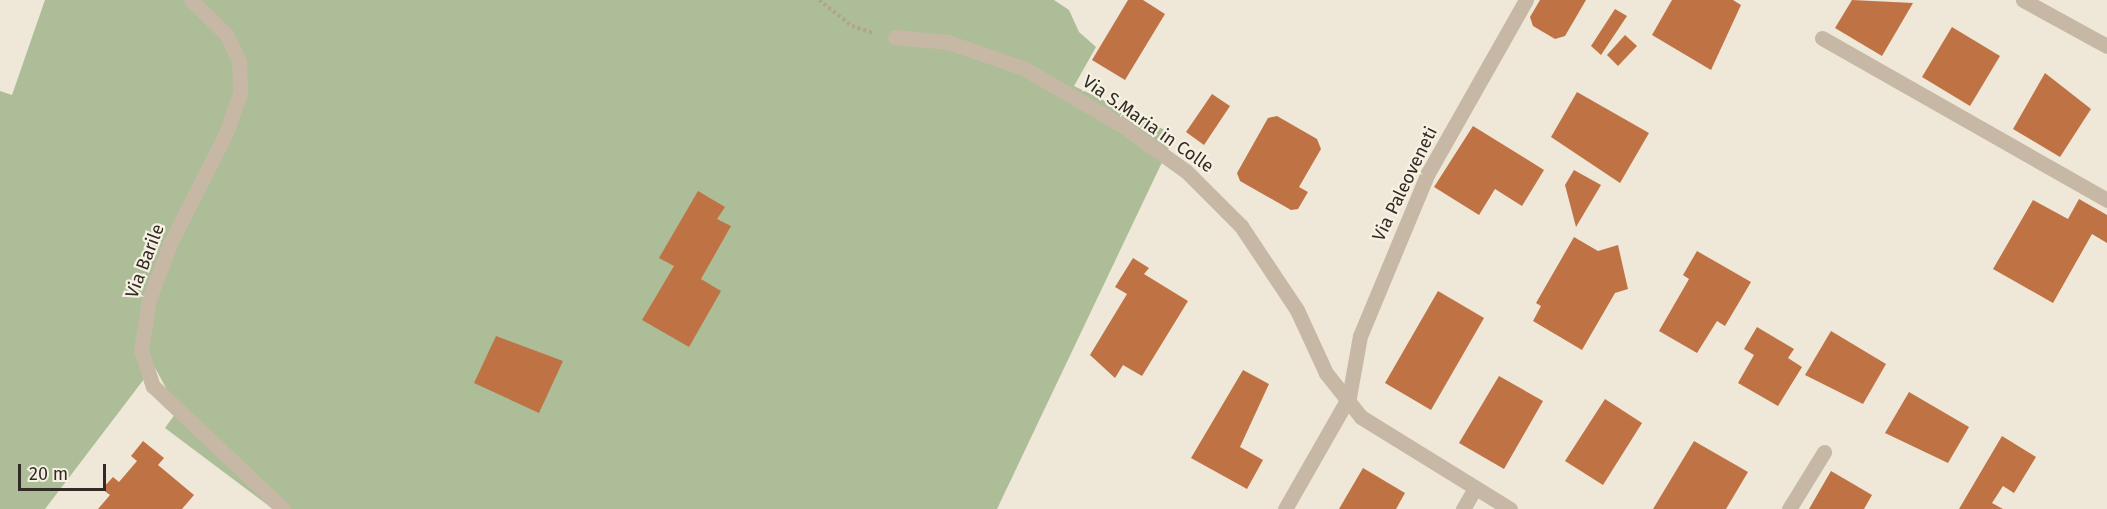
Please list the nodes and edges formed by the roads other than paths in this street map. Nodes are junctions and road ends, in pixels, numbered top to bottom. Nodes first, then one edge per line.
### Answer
1 (191, 0) edge
2 (1526, 0) edge
3 (2023, 0) edge
4 (895, 37) road end
5 (1822, 38) dead end
6 (2107, 46) edge
7 (2107, 200) edge
8 (1350, 397) junction
9 (1824, 452) dead end
10 (1475, 488) junction
11 (283, 509) edge
12 (1285, 509) edge
13 (1463, 509) edge
14 (1510, 509) edge
15 (1789, 509) edge

1 - 11 street, Via Barile
2 - 8 street, Via Paleoveneti
3 - 6 street
4 - 8 street, Via S.Maria in Colle
5 - 7 street
8 - 10 street, Via S.Maria in Colle
8 - 12 street
9 - 15 street
10 - 13 street
10 - 14 street, Via S.Maria in Colle

